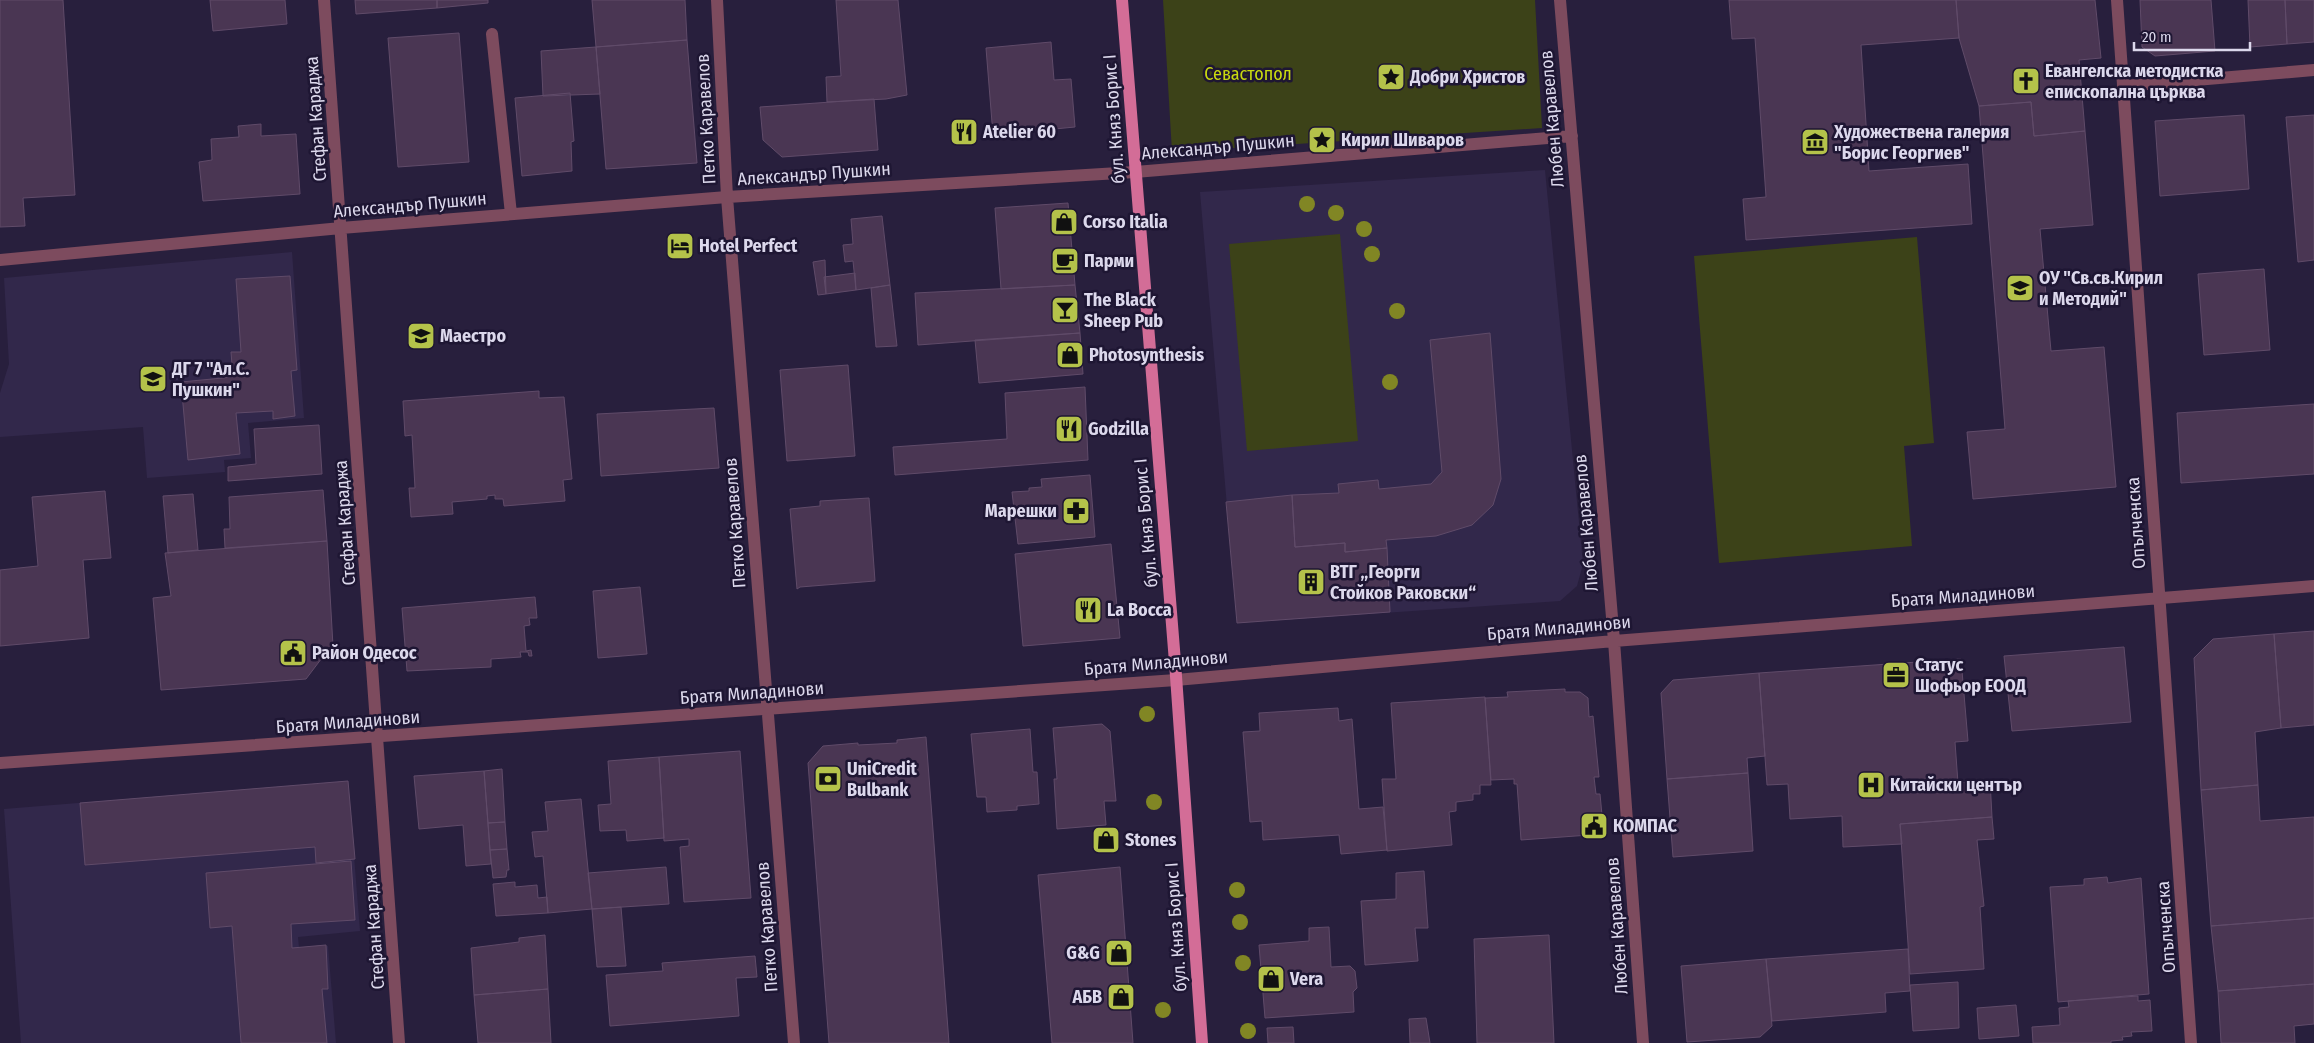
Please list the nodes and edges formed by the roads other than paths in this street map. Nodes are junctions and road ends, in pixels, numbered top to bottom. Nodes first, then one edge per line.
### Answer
1 (324, 0) edge
2 (717, 0) edge
3 (1122, 0) edge
4 (1560, 0) edge
5 (2117, 0) edge
6 (492, 34) dead end
7 (2314, 70) edge
8 (2124, 86) junction
9 (1572, 136) junction
10 (1135, 172) junction
11 (727, 197) junction
12 (511, 214) junction
13 (342, 228) junction
14 (0, 260) edge
15 (2314, 586) edge
16 (2161, 598) junction
17 (1614, 641) junction
18 (1176, 680) junction
19 (767, 710) junction
20 (378, 738) junction
21 (0, 763) edge
22 (400, 1043) edge
23 (794, 1043) edge
24 (1202, 1043) edge
25 (1643, 1043) edge
26 (2191, 1043) edge

1 - 13 street, Стефан Караджа
2 - 11 street, Петко Каравелов
3 - 10 main road, бул. Княз Борис I
4 - 9 street, Любен Каравелов
5 - 8 street, Опълченска
6 - 12 street
7 - 8 street
8 - 16 street, Опълченска
9 - 10 street, Александър Пушкин
9 - 17 street, Любен Каравелов
10 - 11 street, Александър Пушкин
10 - 18 main road, бул. Княз Борис I
11 - 12 street, Александър Пушкин
11 - 19 street, Петко Каравелов
12 - 13 street, Александър Пушкин
13 - 14 street, Александър Пушкин
13 - 20 street, Стефан Караджа
15 - 16 street, Братя Миладинови
16 - 17 street, Братя Миладинови
16 - 26 street, Опълченска
17 - 18 street, Братя Миладинови
17 - 25 street, Любен Каравелов
18 - 19 street, Братя Миладинови
18 - 24 main road, бул. Княз Борис I
19 - 20 street, Братя Миладинови
19 - 23 street, Петко Каравелов
20 - 21 street, Братя Миладинови
20 - 22 street, Стефан Караджа

